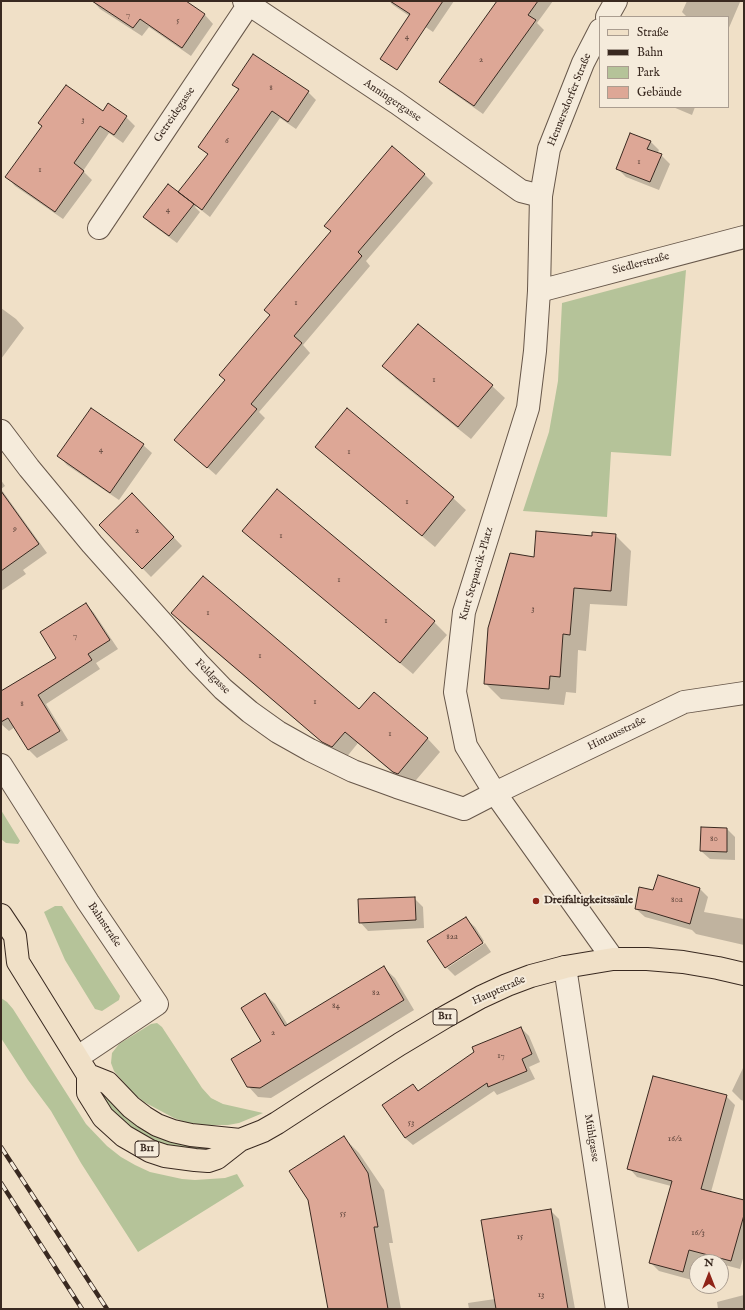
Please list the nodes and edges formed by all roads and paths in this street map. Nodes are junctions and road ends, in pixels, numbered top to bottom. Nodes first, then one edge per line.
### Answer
1 (616, 1) edge
2 (248, 2) edge
3 (608, 16) edge
4 (599, 32) edge
5 (541, 196) junction
6 (99, 228) dead end
7 (744, 237) edge
8 (539, 291) junction
9 (1, 431) edge
10 (744, 693) edge
11 (1, 765) edge
12 (495, 793) junction
13 (1, 915) edge
14 (9, 958) edge
15 (613, 959) junction
16 (565, 967) junction
17 (744, 974) edge
18 (83, 1066) junction
19 (617, 1309) edge

1 - 3 street
2 - 5 street, Anningergasse
2 - 6 street, Getreidegasse
4 - 5 street, Hennersdorfer Straße
5 - 8 street, Hennersdorfer Straße
7 - 8 street, Siedlerstraße
8 - 12 street, Kurt Stepancik-Platz
9 - 12 street, Feldgasse
10 - 12 street, Hintausstraße
11 - 18 street, Bahnstraße
12 - 15 street, Kurt Stepancik-Platz
13 - 14 main road
14 - 18 main road
15 - 16 main road, Hauptstraße / B11
15 - 17 main road, Hauptstraße / B11
16 - 18 main road, Hauptstraße / B11
16 - 19 street, Mühlgasse

